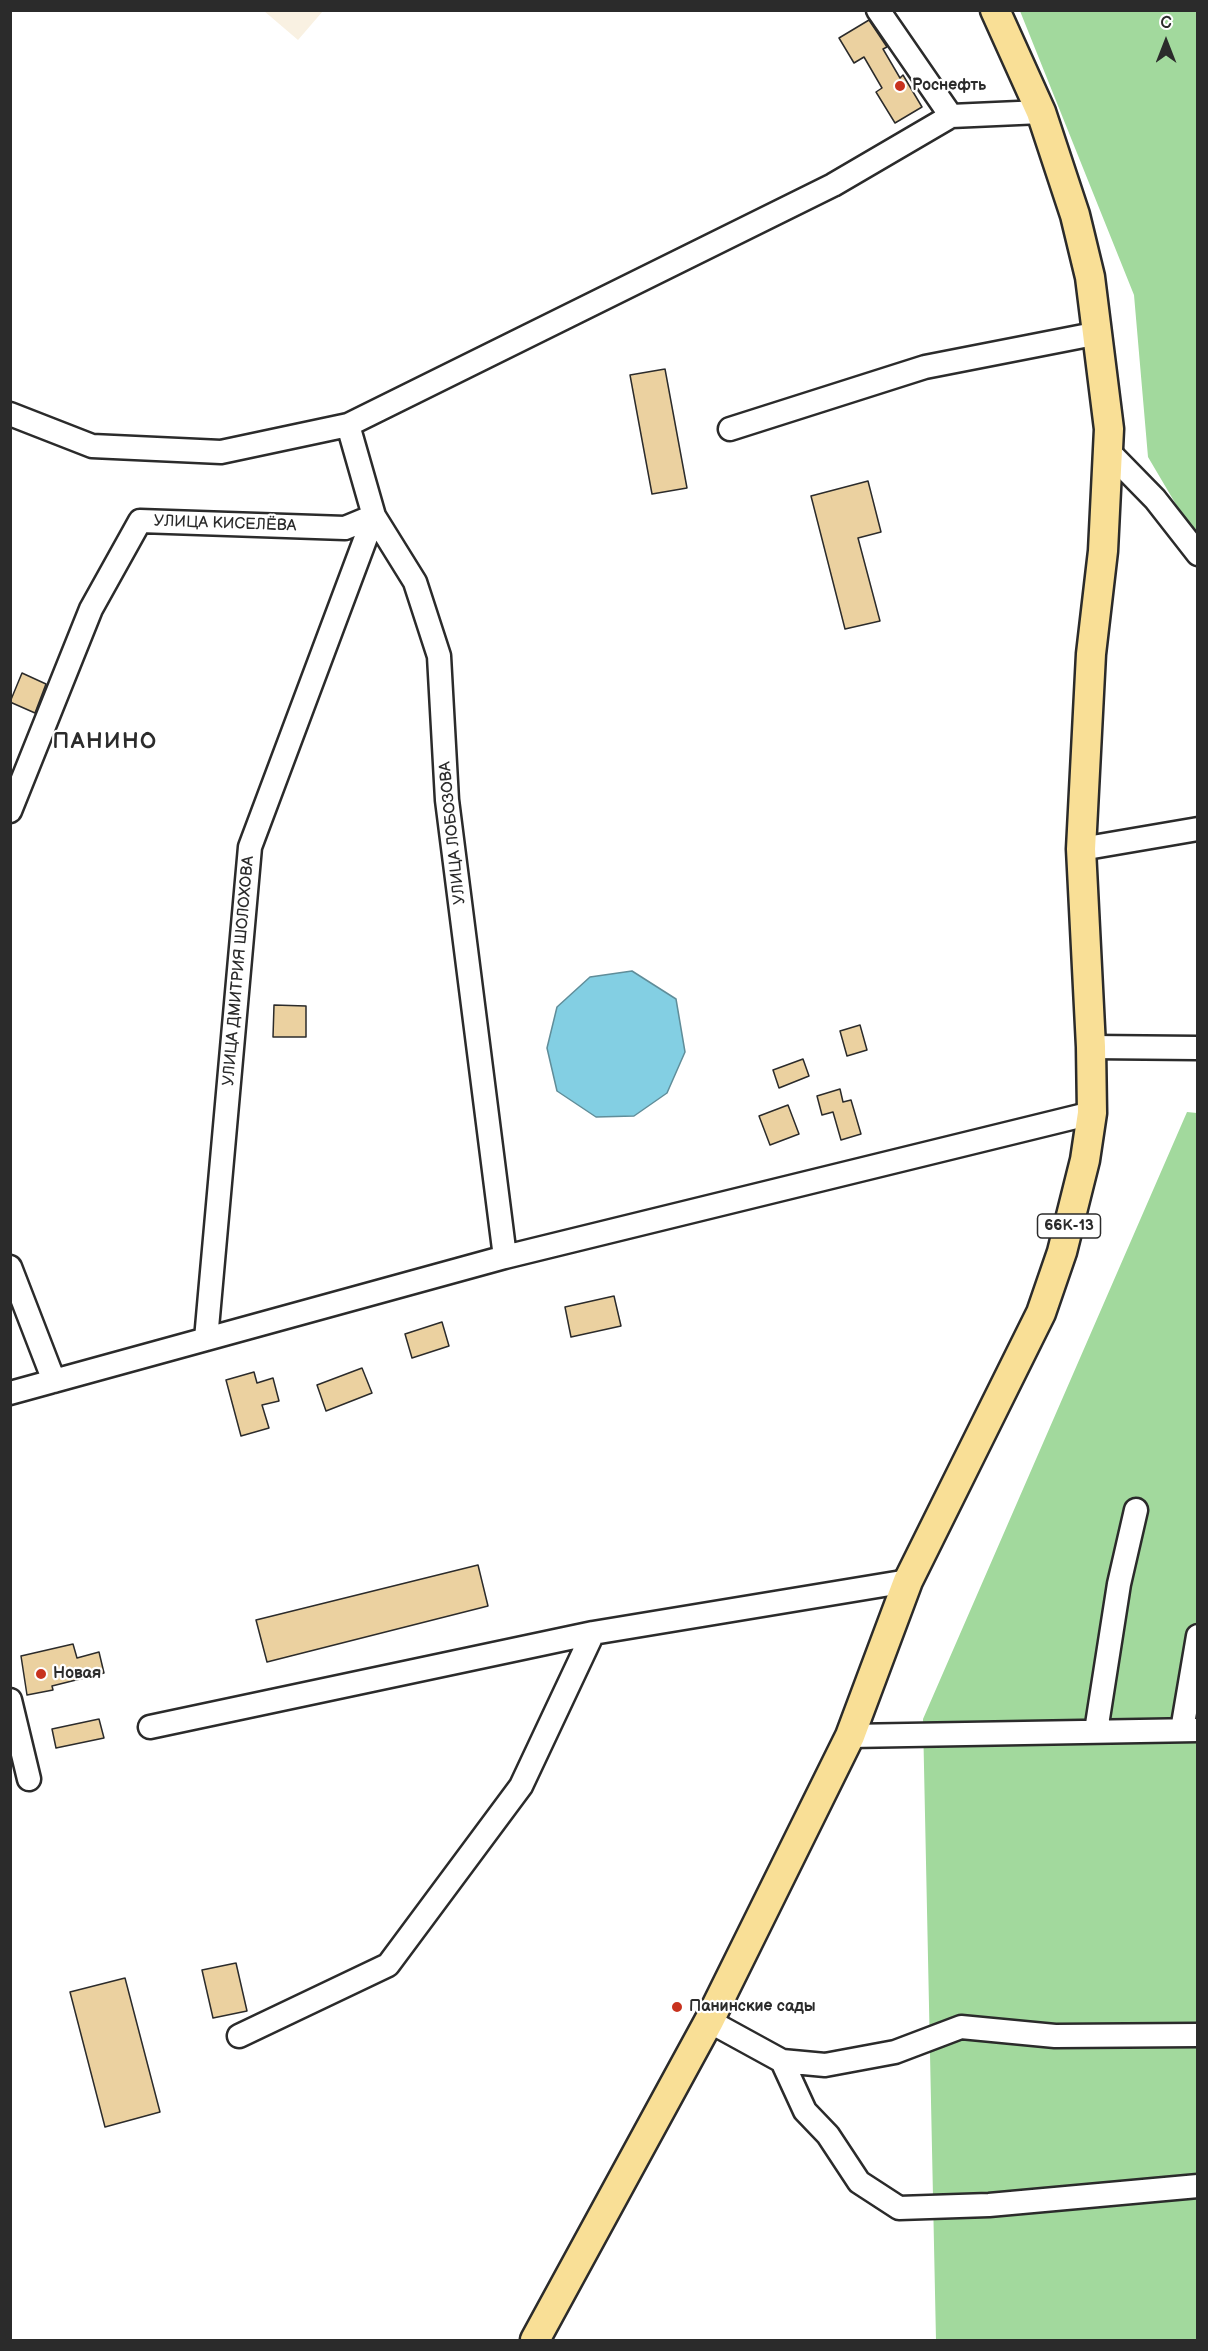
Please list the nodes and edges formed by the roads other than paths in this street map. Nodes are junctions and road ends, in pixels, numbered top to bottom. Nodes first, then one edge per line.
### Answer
1 (878, 10) edge
2 (995, 10) edge
3 (1041, 112) junction
4 (951, 116) junction
5 (1099, 333) junction
6 (10, 414) edge
7 (348, 425) junction
8 (730, 429) dead end
9 (1108, 451) junction
10 (374, 516) junction
11 (1197, 554) edge
12 (10, 811) edge
13 (1197, 829) edge
14 (1081, 849) junction
15 (1091, 1047) junction
16 (1197, 1048) edge
17 (1092, 1113) junction
18 (505, 1257) junction
19 (10, 1267) edge
20 (206, 1339) junction
21 (54, 1381) junction
22 (10, 1393) edge
23 (1136, 1510) dead end
24 (908, 1581) junction
25 (593, 1633) junction
26 (1197, 1636) edge
27 (10, 1700) edge
28 (150, 1727) dead end
29 (1190, 1730) edge
30 (1096, 1731) junction
31 (850, 1736) junction
32 (29, 1779) dead end
33 (709, 2021) junction
34 (239, 2036) dead end
35 (1197, 2036) edge
36 (782, 2061) junction
37 (1197, 2186) edge
38 (535, 2340) edge

1 - 4 street
2 - 3 main road, 66К-13
3 - 4 street
3 - 5 main road, 66К-13
4 - 7 street
5 - 8 street
5 - 9 main road, 66К-13
6 - 7 street
7 - 10 street, УЛИЦА ЛОБОЗОВА
9 - 11 street
9 - 14 main road, 66К-13
10 - 12 street, УЛИЦА КИСЕЛЁВА
10 - 18 street, УЛИЦА ЛОБОЗОВА
10 - 20 street, УЛИЦА ДМИТРИЯ ШОЛОХОВА
13 - 14 street
14 - 15 main road, 66К-13
15 - 16 street
15 - 17 main road, 66К-13
17 - 18 street
17 - 24 main road, 66К-13
18 - 20 street
19 - 21 street
20 - 21 street
21 - 22 street
23 - 30 street
24 - 25 street
24 - 31 main road, 66К-13
25 - 28 street
25 - 34 street
26 - 29 street
27 - 32 street
29 - 30 street
30 - 31 street
31 - 33 main road, 66К-13
33 - 36 street
33 - 38 main road, 66К-13
35 - 36 street
36 - 37 street

